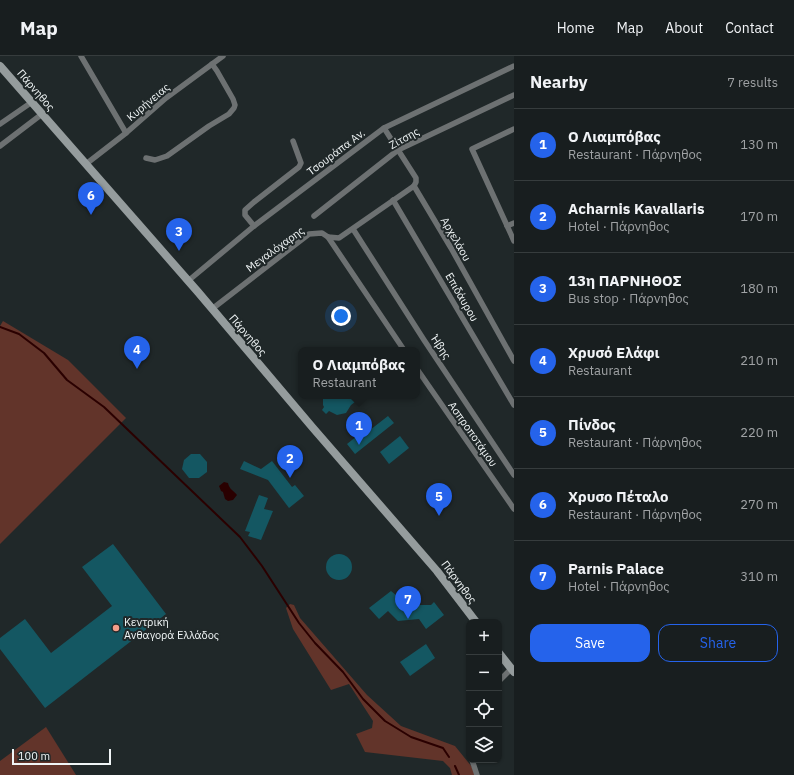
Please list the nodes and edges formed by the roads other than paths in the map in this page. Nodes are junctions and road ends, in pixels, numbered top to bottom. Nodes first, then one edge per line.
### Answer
1 (81, 56) edge
2 (223, 56) edge
3 (212, 64) junction
4 (0, 66) edge
5 (514, 66) edge
6 (514, 95) edge
7 (32, 102) junction
8 (42, 114) junction
9 (0, 124) edge
10 (384, 128) junction
11 (514, 130) edge
12 (126, 133) junction
13 (293, 141) dead end
14 (0, 146) edge
15 (398, 150) junction
16 (146, 158) dead end
17 (86, 164) junction
18 (414, 186) junction
19 (393, 200) junction
20 (314, 216) dead end
21 (514, 223) edge
22 (254, 226) junction
23 (507, 226) junction
24 (353, 229) junction
25 (328, 237) junction
26 (514, 241) edge
27 (188, 281) junction
28 (212, 309) junction
29 (402, 347) edge
30 (514, 361) edge
31 (420, 373) edge
32 (514, 405) edge
33 (514, 475) edge
34 (514, 509) edge
35 (474, 619) edge
36 (501, 655) edge
37 (513, 670) edge
38 (502, 679) edge
39 (473, 763) edge
40 (477, 775) edge

1 - 12 street
2 - 3 street, Κυρήνειας
3 - 12 street, Κυρήνειας
3 - 16 street
4 - 7 main road, Πάρνηθος
5 - 10 street, Τσουράπα Αν.
6 - 15 street, Ζίτσης
7 - 8 main road, Πάρνηθος
7 - 9 street
8 - 14 street
8 - 17 main road, Πάρνηθος
10 - 15 street, Αρχελάου
10 - 22 street, Τσουράπα Αν.
11 - 23 street
12 - 17 street, Κυρήνειας
13 - 22 street
15 - 18 street, Αρχελάου
15 - 20 street, Ζίτσης
17 - 27 main road, Πάρνηθος
18 - 19 street, Μεγαλόχαρης
18 - 30 street, Αρχελάου
19 - 24 street, Μεγαλόχαρης
19 - 32 street, Επιδάυρου
21 - 23 street
22 - 27 street, Τσουράπα Αν.
23 - 26 street
24 - 25 street, Μεγαλόχαρης
24 - 33 street, Ήβης
25 - 28 street, Μεγαλόχαρης
25 - 29 street
27 - 28 main road, Πάρνηθος
28 - 35 main road, Πάρνηθος
31 - 34 street, Ασπροποτάμου
36 - 37 main road
37 - 38 street
39 - 40 street

